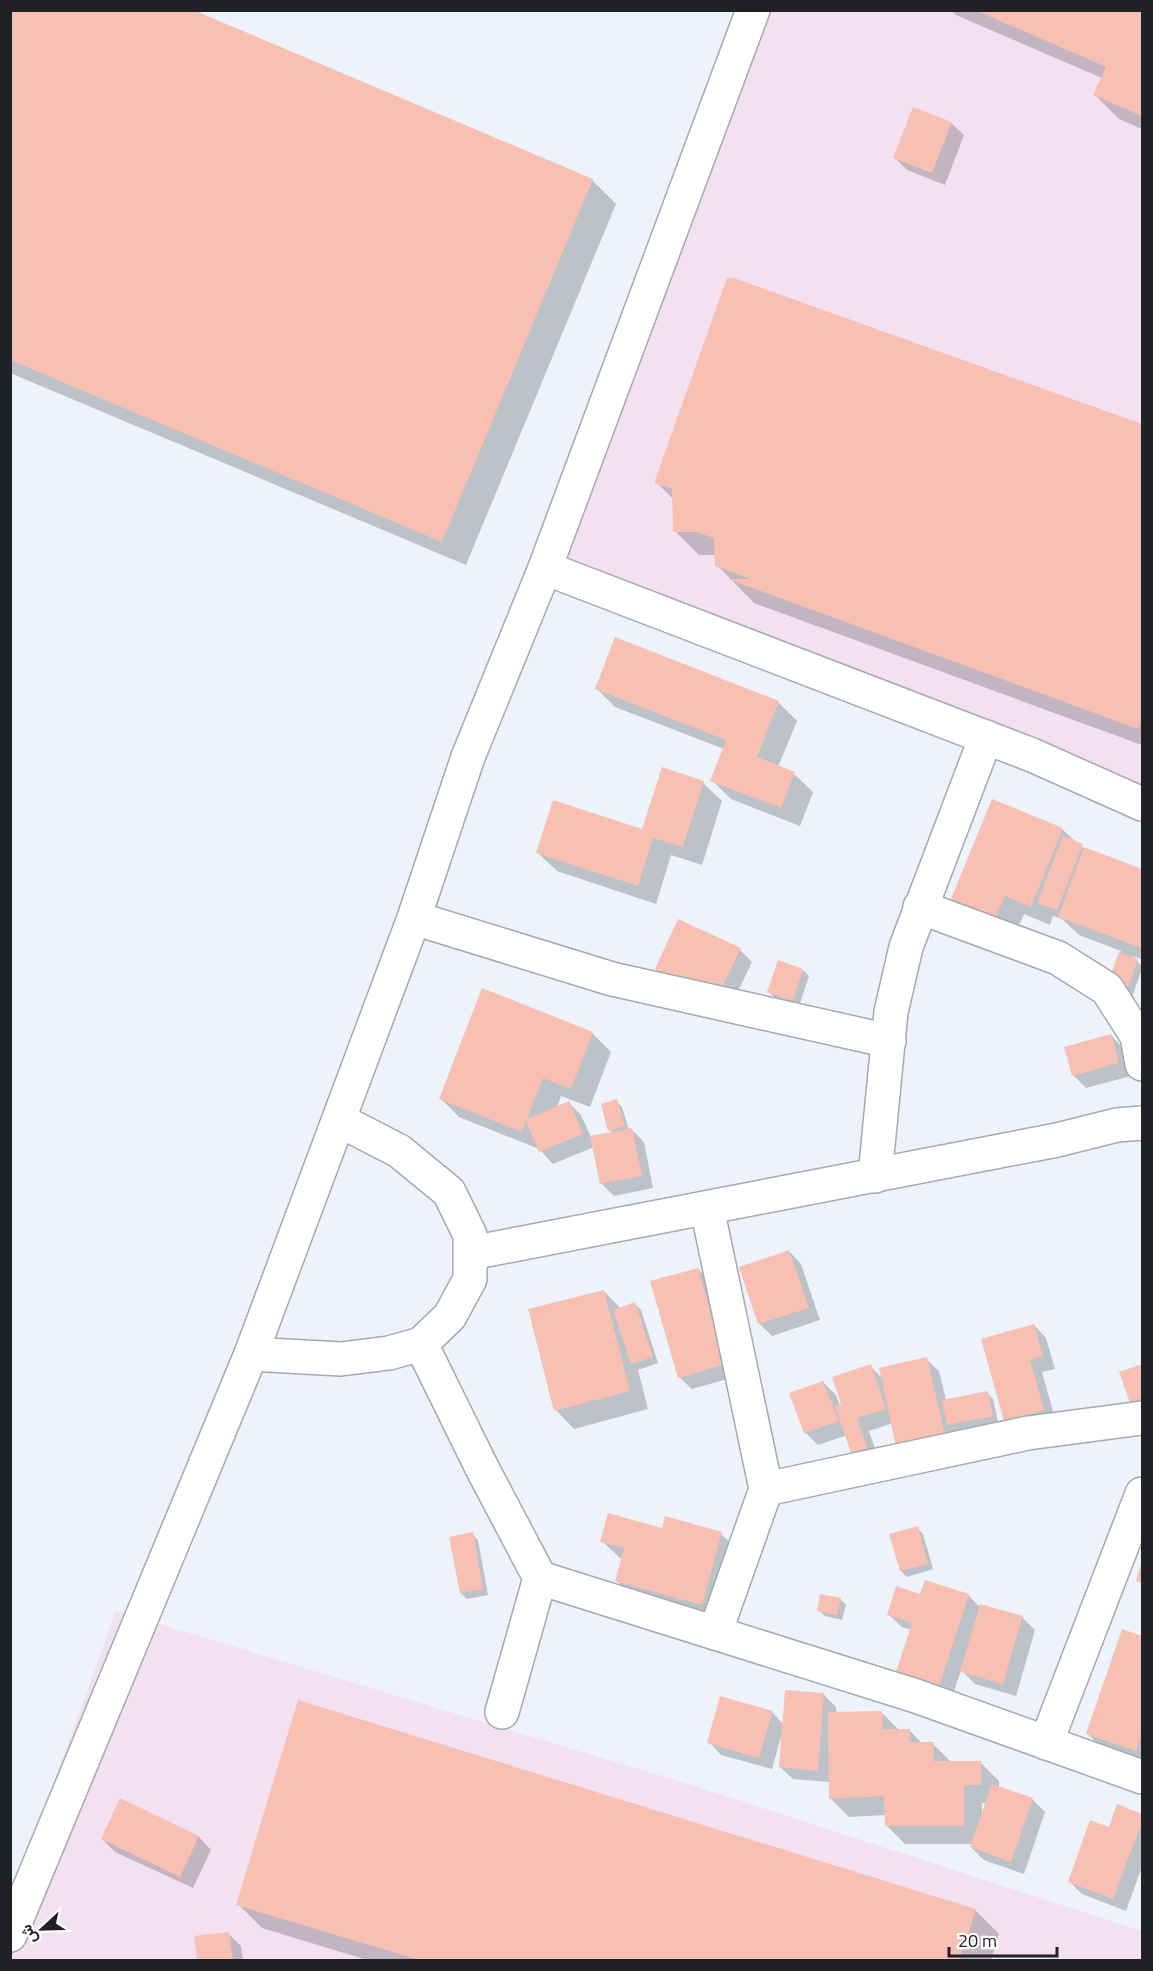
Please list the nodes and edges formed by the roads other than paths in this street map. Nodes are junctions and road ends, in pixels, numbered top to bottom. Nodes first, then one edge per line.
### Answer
1 (753, 10) edge
2 (544, 568) junction
3 (986, 737) junction
4 (1143, 804) edge
5 (920, 907) junction
6 (414, 918) junction
7 (889, 1041) junction
8 (1143, 1064) edge
9 (339, 1120) junction
10 (1143, 1123) edge
11 (875, 1176) junction
12 (707, 1208) junction
13 (471, 1253) junction
14 (421, 1344) junction
15 (251, 1354) junction
16 (1143, 1418) edge
17 (766, 1489) junction
18 (1143, 1494) edge
19 (540, 1578) junction
20 (715, 1633) junction
21 (502, 1712) dead end
22 (1046, 1743) junction
23 (1143, 1777) edge
24 (10, 1935) edge

1 - 2 street
2 - 3 street
2 - 6 street
3 - 4 street
3 - 5 street
5 - 7 street
5 - 8 street
6 - 7 street
6 - 9 street
7 - 11 street
9 - 13 street
9 - 15 street
10 - 11 street
11 - 12 street
12 - 13 street
12 - 17 street
13 - 14 street
14 - 15 street
14 - 19 street
15 - 24 street
16 - 17 street
17 - 20 street
18 - 22 street
19 - 20 street
19 - 21 street
20 - 22 street
22 - 23 street

